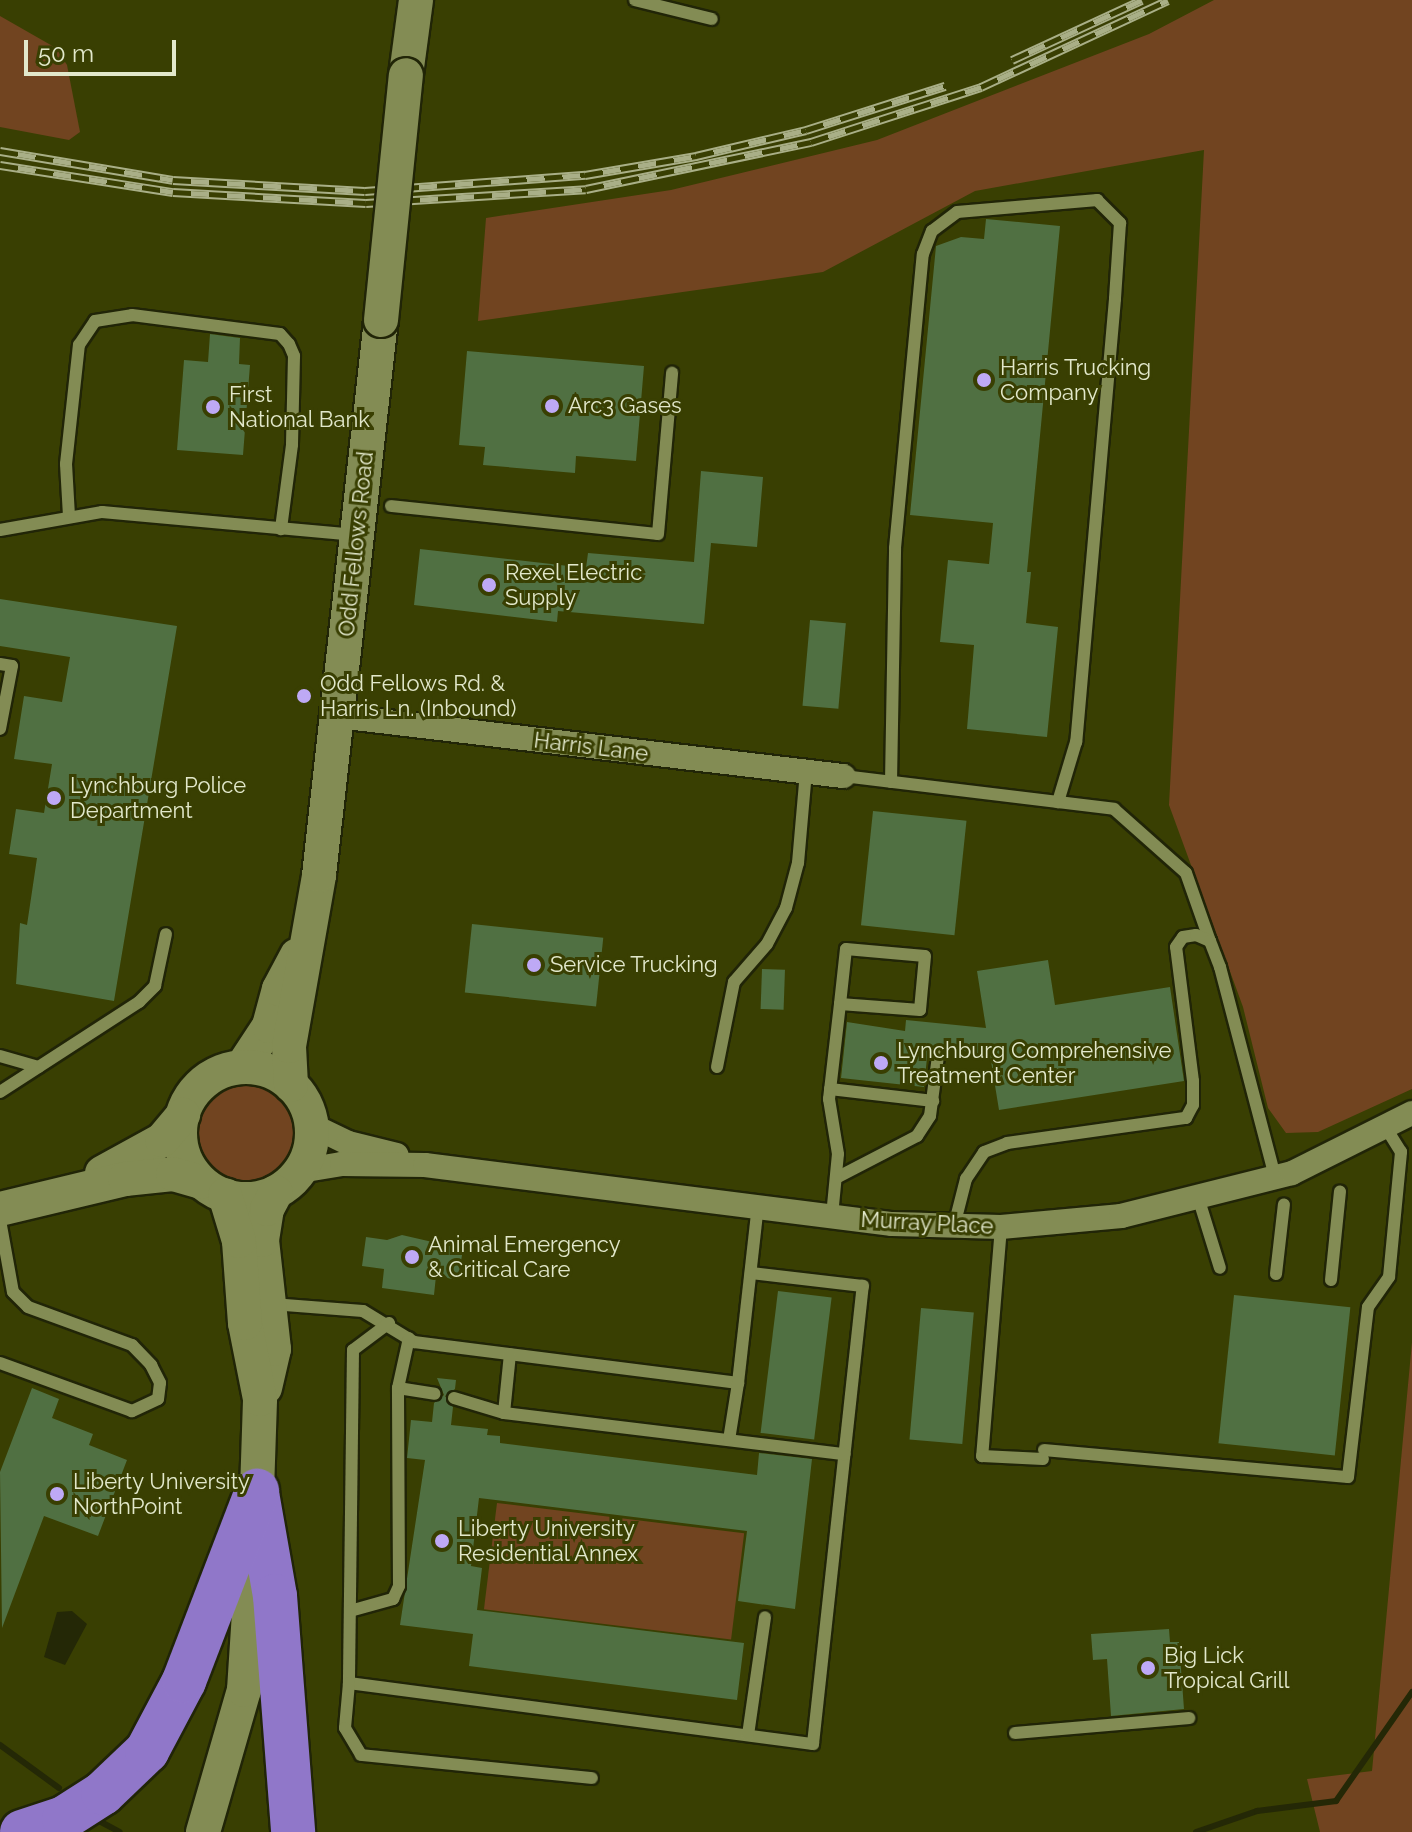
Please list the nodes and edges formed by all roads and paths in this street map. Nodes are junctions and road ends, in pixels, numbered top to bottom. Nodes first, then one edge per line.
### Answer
1 (416, 0) edge
2 (635, 0) edge
3 (712, 19) dead end
4 (672, 373) dead end
5 (391, 506) dead end
6 (69, 516) junction
7 (281, 529) junction
8 (0, 530) edge
9 (356, 535) junction
10 (0, 664) edge
11 (338, 716) junction
12 (0, 729) edge
13 (806, 772) junction
14 (843, 776) joint
15 (891, 782) junction
16 (1058, 802) junction
17 (166, 934) dead end
18 (1210, 941) junction
19 (303, 944) junction
20 (840, 1004) junction
21 (0, 1056) edge
22 (938, 1056) dead end
23 (38, 1067) junction
24 (242, 1067) junction
25 (717, 1067) dead end
26 (291, 1085) junction
27 (830, 1089) junction
28 (0, 1092) edge
29 (933, 1101) junction
30 (1412, 1113) edge
31 (183, 1115) junction
32 (311, 1125) junction
33 (1386, 1128) junction
34 (425, 1165) junction
35 (838, 1177) junction
36 (1275, 1177) junction
37 (288, 1182) junction
38 (213, 1188) junction
39 (70, 1190) junction
40 (1340, 1191) dead end
41 (1198, 1197) junction
42 (1284, 1204) dead end
43 (758, 1206) junction
44 (0, 1209) edge
45 (832, 1216) junction
46 (0, 1220) edge
47 (954, 1226) junction
48 (1001, 1227) junction
49 (1220, 1268) dead end
50 (751, 1273) junction
51 (1276, 1274) dead end
52 (1331, 1280) dead end
53 (272, 1304) junction
54 (389, 1323) junction
55 (409, 1338) junction
56 (510, 1354) junction
57 (0, 1363) edge
58 (738, 1383) junction
59 (398, 1388) junction
60 (435, 1394) dead end
61 (454, 1398) dead end
62 (260, 1399) junction
63 (504, 1413) junction
64 (729, 1440) junction
65 (845, 1454) junction
66 (257, 1491) junction
67 (350, 1611) junction
68 (765, 1617) dead end
69 (349, 1683) junction
70 (1189, 1718) dead end
71 (1015, 1733) dead end
72 (748, 1735) junction
73 (592, 1778) dead end
74 (22, 1832) edge
75 (203, 1832) edge
76 (293, 1832) edge

1 - 9 main road, Odd Fellows Road, bridge
2 - 3 lane
4 - 5 lane
6 - 7 lane
6 - 7 lane
6 - 8 lane
7 - 9 lane
9 - 11 main road, Odd Fellows Road
10 - 12 lane
11 - 13 street, Harris Lane
11 - 19 main road, Odd Fellows Road
13 - 14 street, Harris Lane
13 - 25 lane
14 - 15 lane
15 - 16 lane
15 - 16 lane
16 - 18 lane
17 - 23 lane
18 - 36 lane
18 - 47 lane
19 - 24 main road, Odd Fellows Road
19 - 26 main road, Odd Fellows Road
20 - 20 lane
20 - 27 lane
21 - 23 lane
22 - 29 lane
23 - 28 lane
24 - 26 main road
24 - 31 main road
26 - 32 main road
27 - 29 lane
27 - 35 lane
29 - 35 lane
30 - 33 street, Murray Place
31 - 38 main road
31 - 39 main road
32 - 34 street, Murray Place
32 - 37 main road
33 - 36 street, Murray Place
33 - 48 lane
34 - 37 street, Murray Place
34 - 43 street, Murray Place
35 - 45 lane
36 - 41 street, Murray Place
37 - 38 main road
37 - 53 main road
38 - 39 main road
38 - 62 main road
39 - 44 main road
40 - 52 lane
41 - 48 street, Murray Place
41 - 49 lane
42 - 51 lane
43 - 45 street, Murray Place
43 - 50 lane
45 - 47 street, Murray Place
46 - 57 lane
47 - 48 street, Murray Place
50 - 58 lane
50 - 65 lane
53 - 54 lane
53 - 62 main road
54 - 55 lane
54 - 67 lane
55 - 56 lane
55 - 59 lane
56 - 58 lane
56 - 63 lane
58 - 64 lane
59 - 60 lane
59 - 67 lane
61 - 63 lane
62 - 66 main road
63 - 64 lane
64 - 65 lane
65 - 72 lane
66 - 74 highway
66 - 75 main road
66 - 76 highway
67 - 69 lane
68 - 72 lane
69 - 72 lane
69 - 73 lane
70 - 71 lane

